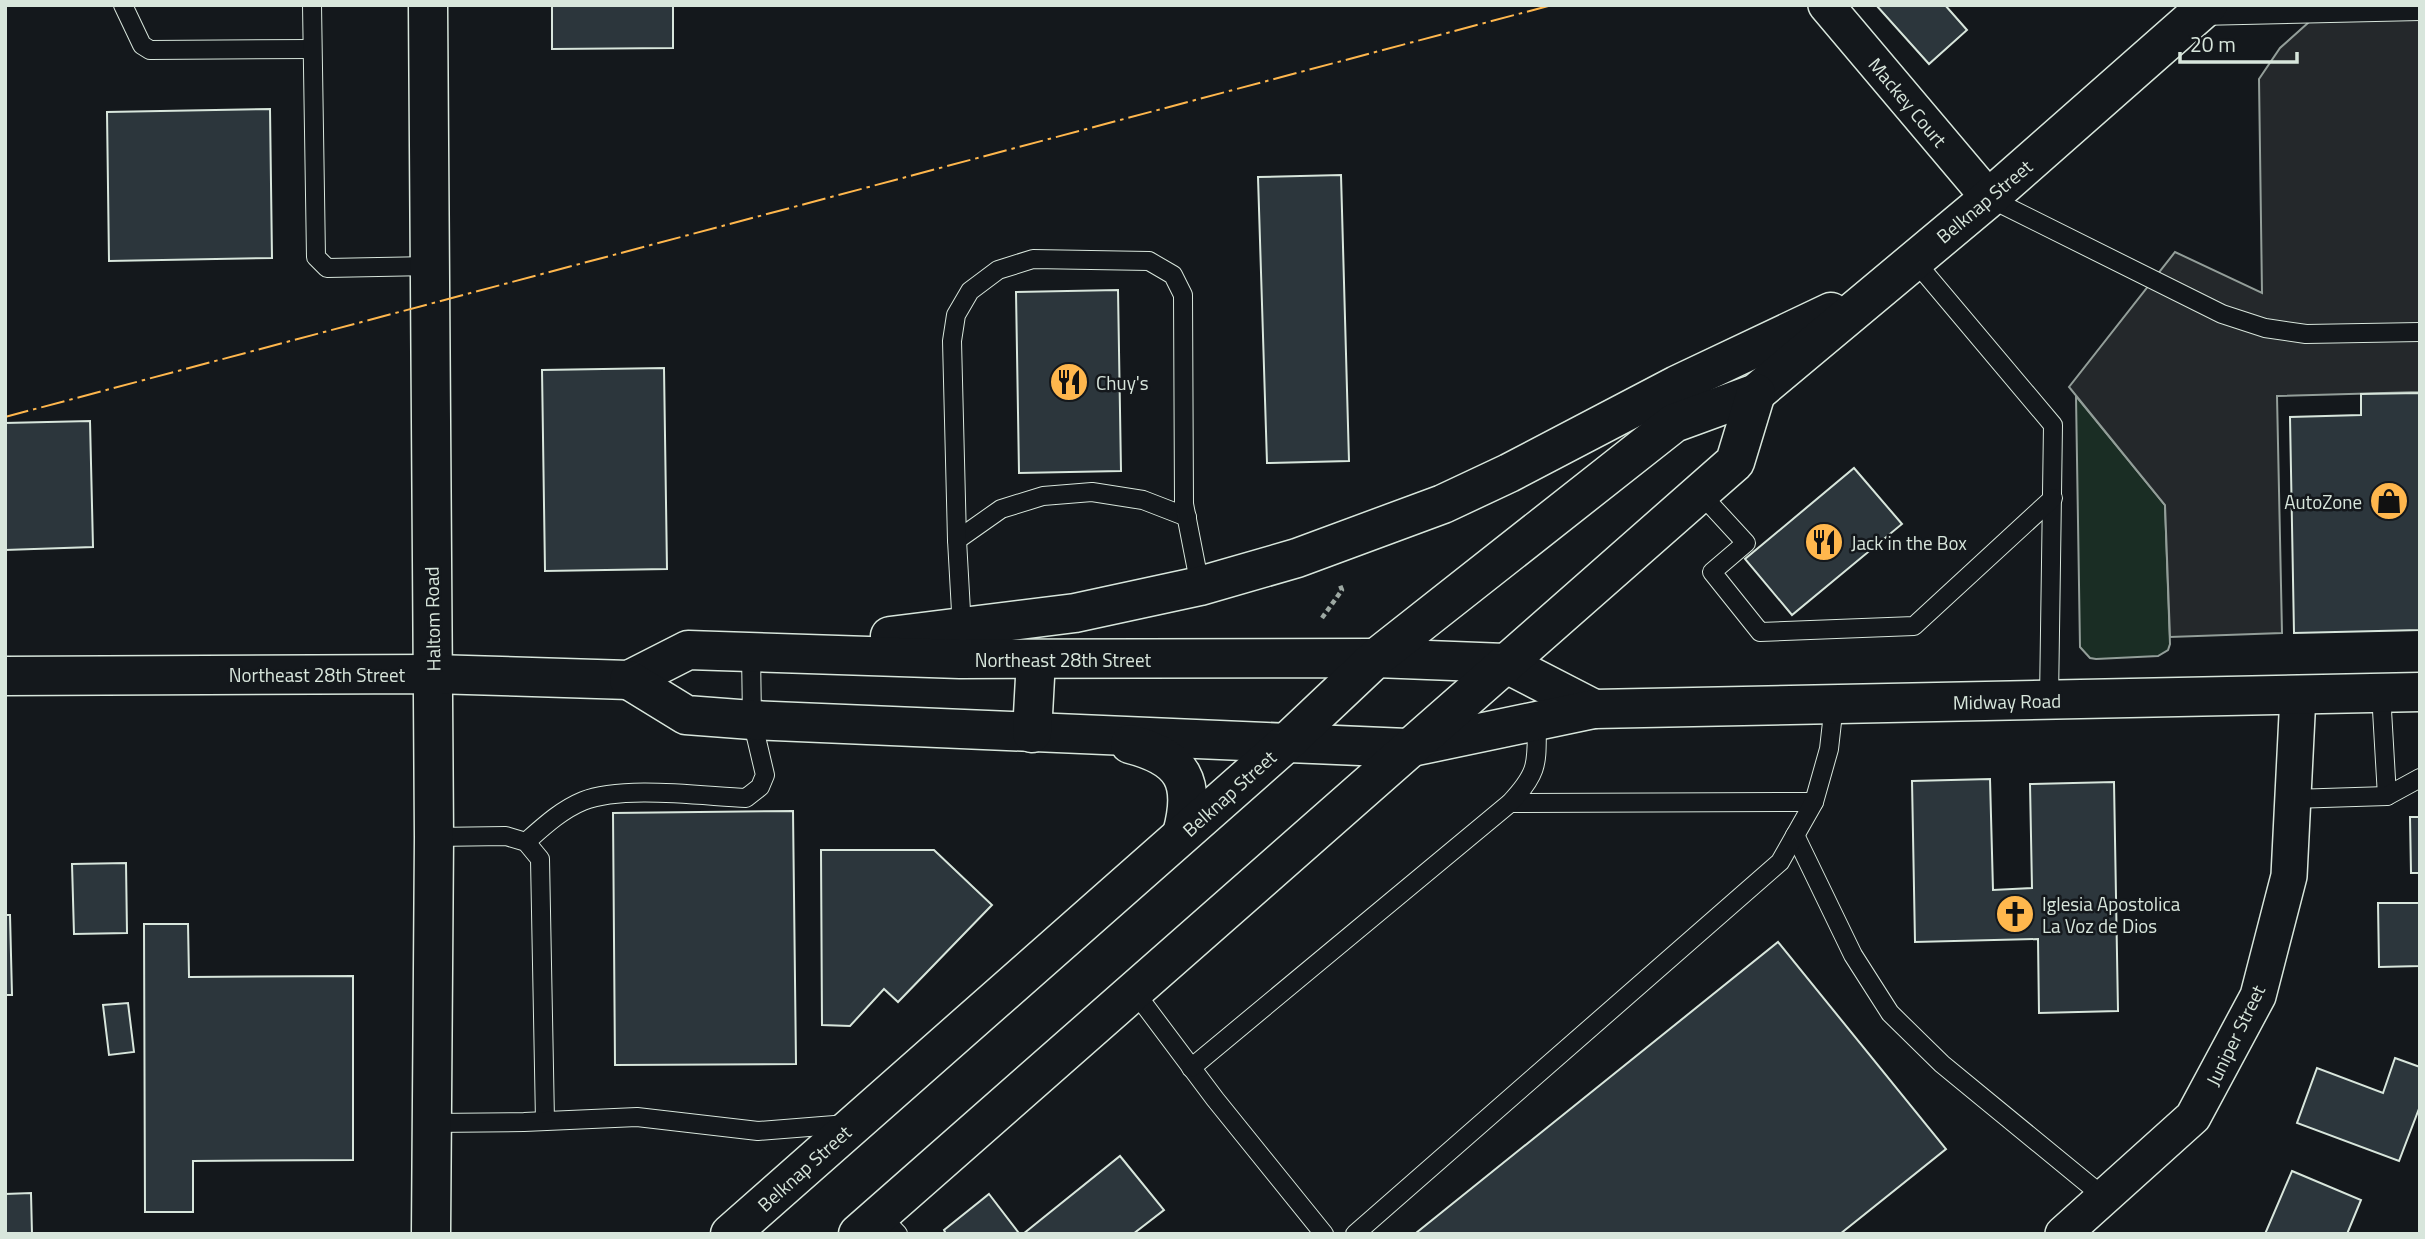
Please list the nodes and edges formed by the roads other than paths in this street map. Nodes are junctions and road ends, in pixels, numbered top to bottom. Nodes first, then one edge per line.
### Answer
1 (123, 5) edge
2 (312, 5) edge
3 (428, 5) edge
4 (1826, 5) edge
5 (2202, 11) edge
6 (2420, 11) edge
7 (312, 49) junction
8 (1989, 198) junction
9 (1913, 260) junction
10 (430, 266) junction
11 (1880, 288) junction
12 (2420, 332) edge
13 (1756, 393) junction
14 (1700, 493) junction
15 (2053, 498) junction
16 (1187, 517) junction
17 (957, 540) junction
18 (1200, 586) junction
19 (962, 629) junction
20 (751, 652) junction
21 (1376, 658) junction
22 (1036, 659) junction
23 (1505, 663) junction
24 (433, 674) junction
25 (5, 676) edge
26 (629, 680) junction
27 (2420, 692) edge
28 (2381, 693) junction
29 (2298, 695) junction
30 (1538, 700) junction
31 (2049, 700) junction
32 (1834, 704) junction
33 (752, 720) junction
34 (1032, 733) junction
35 (1098, 736) junction
36 (1284, 745) junction
37 (1408, 748) junction
38 (2420, 778) edge
39 (2387, 796) junction
40 (2292, 799) junction
41 (1814, 802) junction
42 (1510, 803) junction
43 (1182, 834) junction
44 (1796, 835) junction
45 (434, 837) junction
46 (526, 842) junction
47 (1133, 991) junction
48 (1191, 1068) junction
49 (545, 1121) junction
50 (432, 1123) junction
51 (855, 1123) junction
52 (2104, 1197) junction
53 (1319, 1227) edge
54 (879, 1228) edge
55 (431, 1234) edge
56 (730, 1234) edge
57 (1300, 1234) edge
58 (1355, 1234) edge
59 (2063, 1234) edge

1 - 7 lane
2 - 7 lane
3 - 10 main road, Haltom Road
4 - 8 street, Mackey Court
5 - 6 lane
5 - 8 main road, Belknap Street
7 - 10 lane
8 - 9 main road, Belknap Street
8 - 12 lane
9 - 11 main road, Belknap Street
9 - 15 lane
10 - 24 main road, Haltom Road
11 - 13 main road, Belknap Street
11 - 18 main road
13 - 14 main road
13 - 21 main road, Belknap Street
14 - 15 lane
14 - 23 main road
15 - 31 lane
16 - 17 lane
16 - 17 lane
16 - 18 lane
17 - 19 lane
18 - 19 main road
19 - 20 main road
20 - 22 main road, Northeast 28th Street
20 - 26 main road, Northeast 28th Street
20 - 33 lane
21 - 22 main road, Northeast 28th Street
21 - 23 main road, Northeast 28th Street
21 - 36 main road, Belknap Street
22 - 34 main road
23 - 30 main road
23 - 37 main road
24 - 25 main road, Northeast 28th Street
24 - 26 main road, Northeast 28th Street
24 - 45 main road, Haltom Road
26 - 33 main road, Northeast 28th Street
27 - 28 main road, Midway Road
28 - 29 main road, Midway Road
28 - 39 lane
29 - 31 main road, Midway Road
29 - 40 street, Juniper Street
30 - 32 main road, Midway Road
30 - 37 main road, Midway Road
30 - 42 lane
31 - 32 main road, Midway Road
32 - 41 lane
33 - 34 main road, Northeast 28th Street
33 - 46 lane
34 - 35 main road, Northeast 28th Street
35 - 36 main road, Northeast 28th Street
35 - 43 main road
36 - 37 main road, Northeast 28th Street
36 - 43 main road, Belknap Street
37 - 47 main road
38 - 39 lane
39 - 40 lane
40 - 52 street, Juniper Street
41 - 42 lane
41 - 44 lane
42 - 48 lane
43 - 51 main road, Belknap Street
44 - 52 lane
44 - 58 lane
45 - 46 lane
45 - 50 main road, Haltom Road
46 - 49 lane
47 - 48 lane
47 - 54 main road
48 - 53 lane
49 - 50 lane
49 - 51 lane
50 - 55 main road, Haltom Road
51 - 56 main road, Belknap Street
52 - 59 street, Juniper Street
53 - 57 lane

